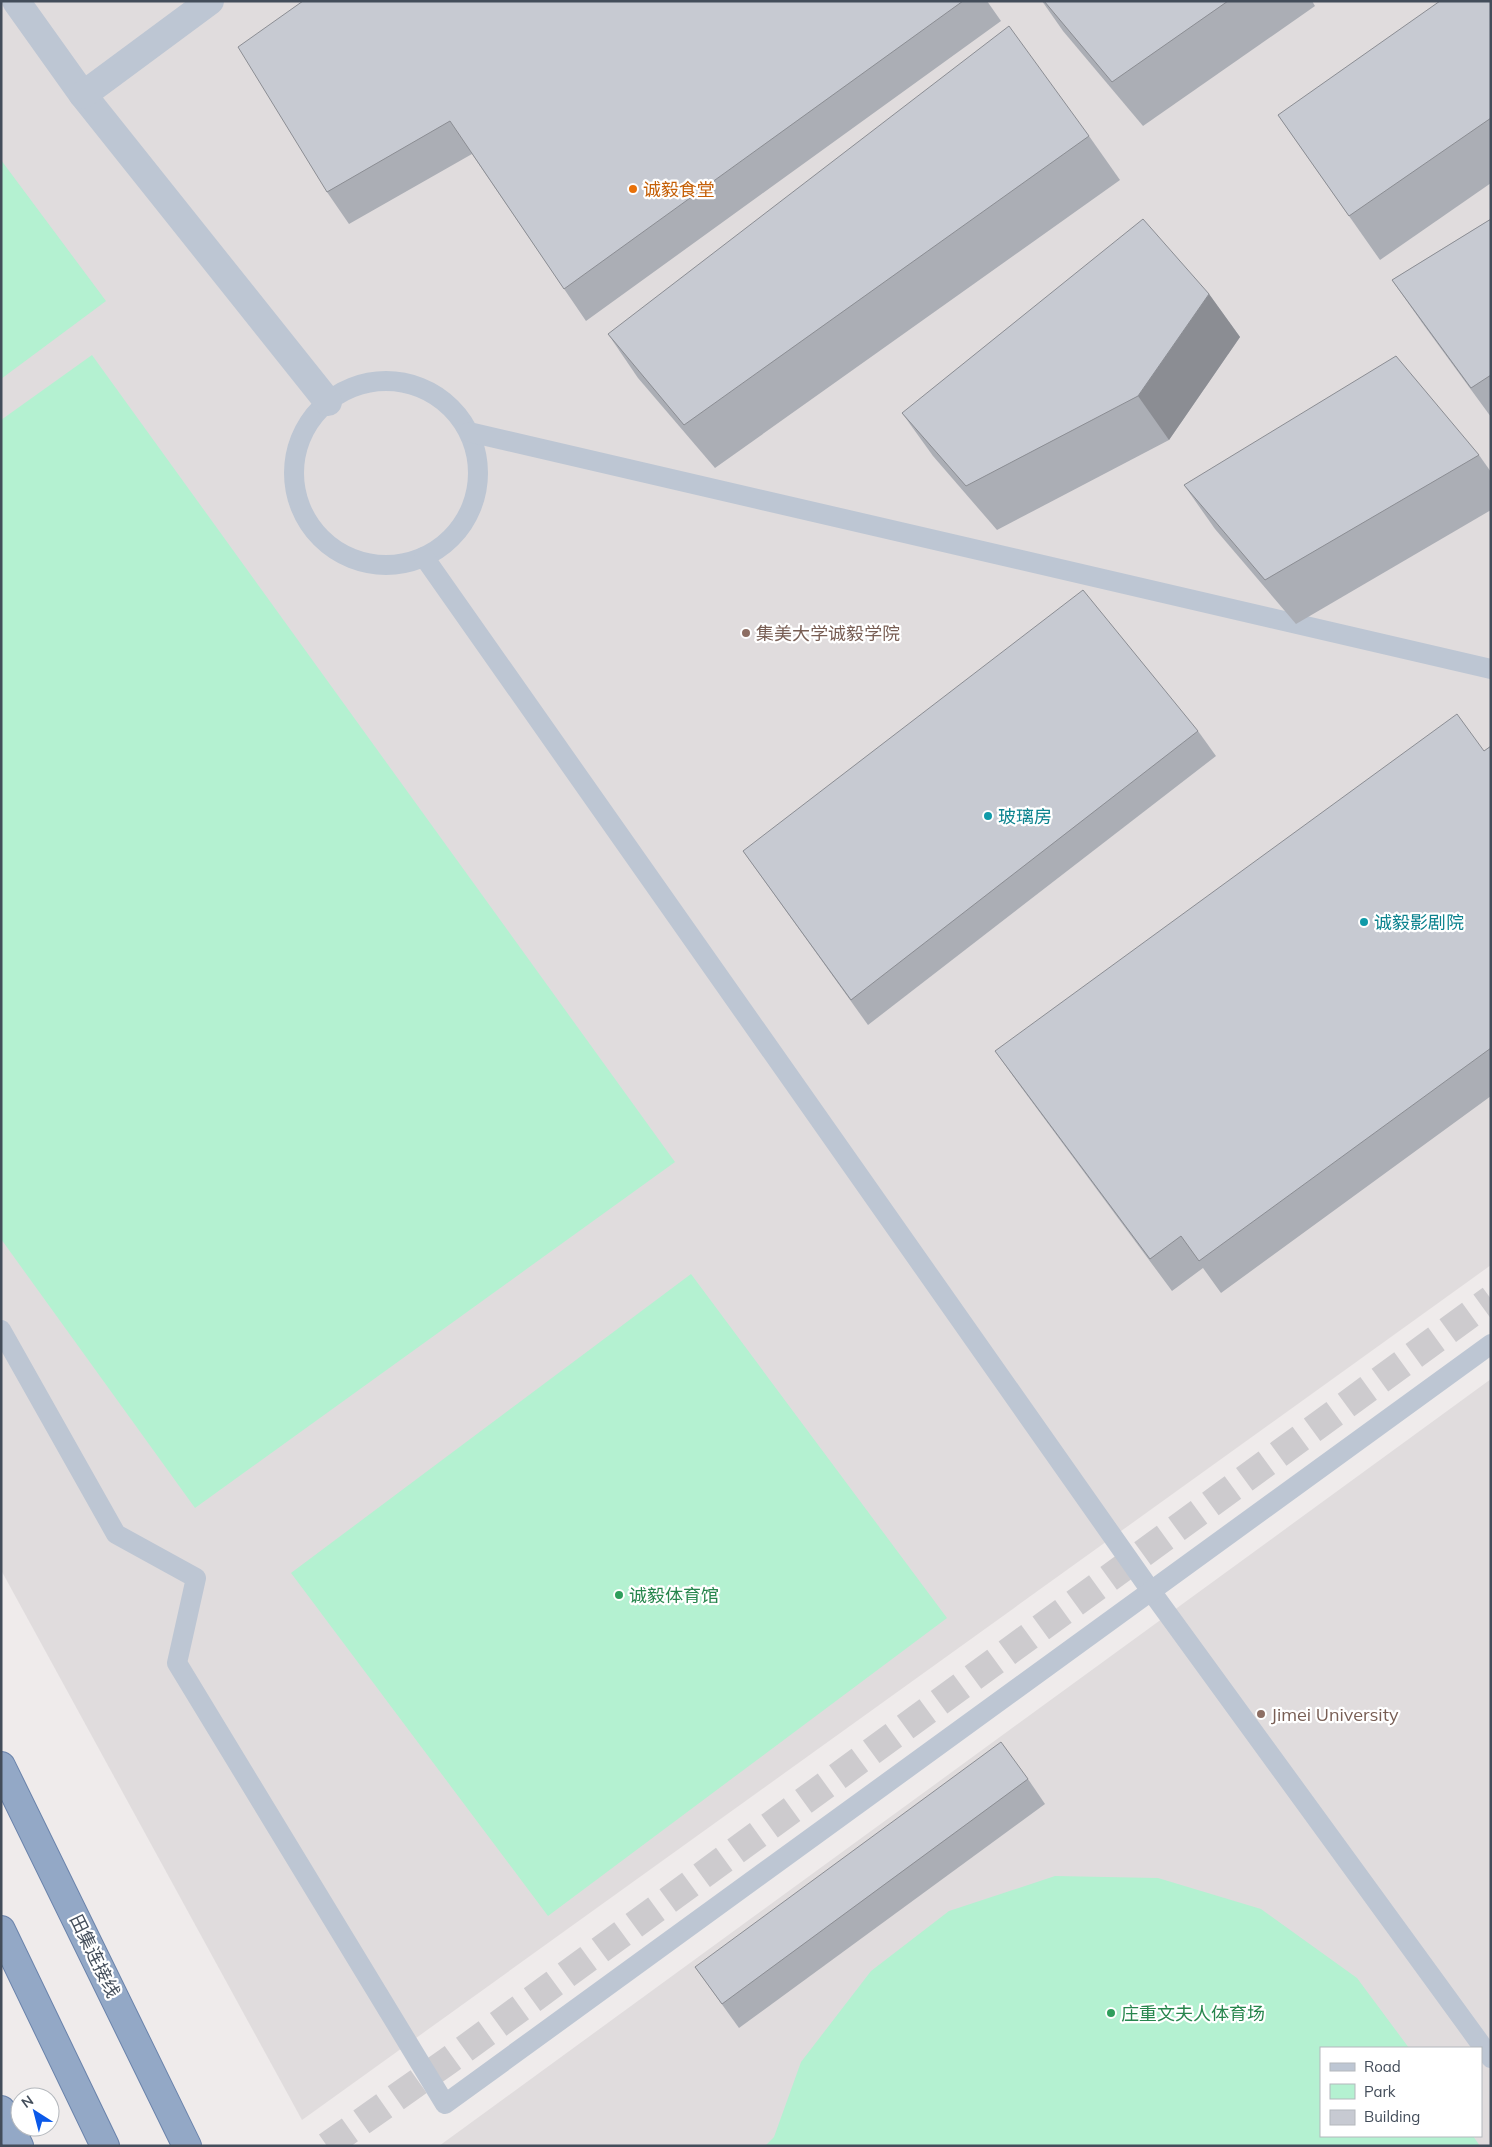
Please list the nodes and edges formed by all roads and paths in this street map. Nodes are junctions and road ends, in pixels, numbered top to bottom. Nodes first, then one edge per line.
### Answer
1 (16, 1) edge
2 (210, 1) edge
3 (83, 95) junction
4 (328, 402) junction
5 (469, 432) junction
6 (424, 557) junction
7 (1491, 669) edge
8 (1, 1330) edge
9 (1491, 1344) edge
10 (1151, 1591) junction
11 (1, 1766) edge
12 (1, 1930) edge
13 (1491, 2058) edge
14 (1, 2110) edge
15 (19, 2146) edge
16 (105, 2146) edge
17 (187, 2146) edge

1 - 3 street
2 - 3 street
3 - 4 street
4 - 5 lane
4 - 6 lane
5 - 6 lane
5 - 7 lane
6 - 10 lane
8 - 10 lane
9 - 10 lane
10 - 13 lane
11 - 17 highway, 田集连接线
12 - 16 highway
14 - 15 highway

